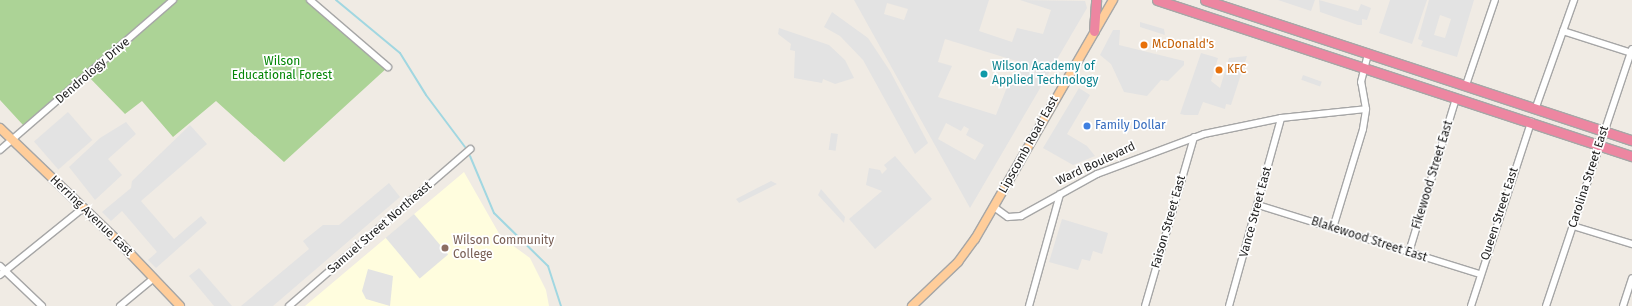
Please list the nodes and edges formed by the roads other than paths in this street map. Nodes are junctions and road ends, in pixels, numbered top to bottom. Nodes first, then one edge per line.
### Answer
1 (173, 0) edge
2 (310, 0) edge
3 (1096, 0) edge
4 (1113, 0) edge
5 (1157, 0) edge
6 (1205, 0) edge
7 (1495, 0) edge
8 (1574, 0) edge
9 (1094, 31) junction
10 (1563, 31) junction
11 (1632, 52) edge
12 (1368, 54) junction
13 (388, 67) dead end
14 (1363, 68) junction
15 (1466, 85) junction
16 (1456, 98) junction
17 (1536, 107) junction
18 (1366, 109) junction
19 (1281, 118) junction
20 (1531, 122) junction
21 (0, 128) edge
22 (1604, 130) junction
23 (1194, 137) junction
24 (1632, 140) edge
25 (13, 141) junction
26 (1599, 145) junction
27 (470, 149) dead end
28 (0, 150) edge
29 (1632, 156) edge
30 (1060, 194) junction
31 (1258, 205) junction
32 (994, 207) junction
33 (83, 208) junction
34 (1573, 226) junction
35 (1333, 228) junction
36 (1632, 244) edge
37 (1409, 252) junction
38 (2, 271) edge
39 (1480, 274) junction
40 (154, 278) junction
41 (1632, 278) edge
42 (42, 306) edge
43 (120, 306) edge
44 (180, 306) edge
45 (289, 306) edge
46 (912, 306) edge
47 (1029, 306) edge
48 (1145, 306) edge
49 (1229, 306) edge
50 (1470, 306) edge
51 (1546, 306) edge
52 (1623, 306) edge

1 - 25 street, Dendrology Drive
2 - 13 street
3 - 9 highway
4 - 9 main road, Lipscomb Road East
5 - 14 highway
6 - 12 highway
7 - 15 street
8 - 10 street
9 - 32 main road, Lipscomb Road East
10 - 11 street
10 - 17 street
11 - 22 street, Carolina Street East
12 - 14 street
12 - 15 highway
14 - 16 highway
14 - 18 street
15 - 17 highway
16 - 20 highway
16 - 37 street, Fikewood Street East
17 - 22 highway
18 - 19 street, Ward Boulevard
18 - 35 street
19 - 23 street, Ward Boulevard
19 - 31 street, Vance Street East
20 - 26 highway
20 - 39 street, Queen Street East
21 - 25 main road, Herring Avenue East
22 - 24 highway
22 - 26 street, Carolina Street East
23 - 30 street, Ward Boulevard
23 - 48 street, Faison Street East
25 - 28 street, Dendrology Drive
25 - 33 main road, Herring Avenue East
26 - 29 highway
26 - 34 street, Carolina Street East
27 - 45 street, Samuel Street Northeast
30 - 32 street, Ward Boulevard
30 - 47 street
31 - 35 street, Blakewood Street East
31 - 49 street, Vance Street East
32 - 46 main road
33 - 38 street
33 - 40 main road, Herring Avenue East
34 - 36 street
34 - 51 street, Carolina Street East
35 - 37 street, Blakewood Street East
37 - 39 street, Blakewood Street East
38 - 42 street
39 - 50 street, Queen Street East
40 - 43 street
40 - 44 main road, Herring Avenue East
41 - 52 street

